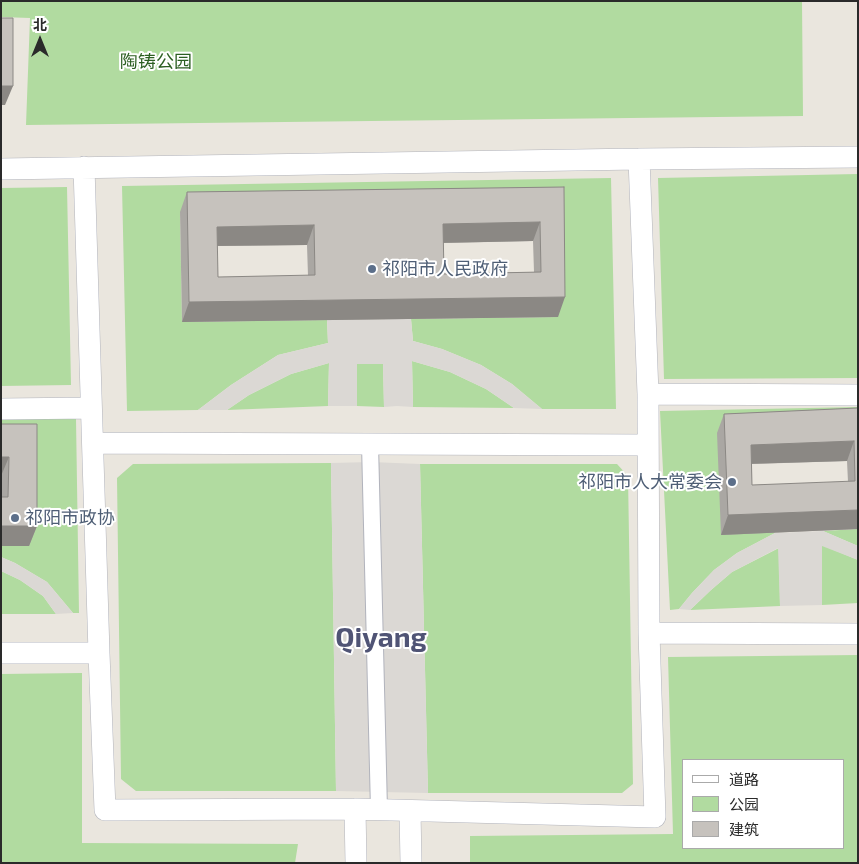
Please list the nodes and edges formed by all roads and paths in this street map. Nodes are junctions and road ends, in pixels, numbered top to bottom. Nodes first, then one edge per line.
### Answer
1 (858, 157) edge
2 (639, 159) junction
3 (84, 167) junction
4 (1, 169) edge
5 (648, 394) junction
6 (858, 395) edge
7 (92, 408) junction
8 (1, 409) edge
9 (93, 443) junction
10 (370, 444) junction
11 (648, 444) junction
12 (649, 633) junction
13 (858, 634) edge
14 (1, 653) edge
15 (99, 653) junction
16 (355, 810) junction
17 (379, 810) junction
18 (410, 811) junction
19 (356, 863) edge
20 (411, 863) edge

1 - 2 street
2 - 3 street
2 - 5 street
3 - 4 street
3 - 7 street
5 - 6 street
5 - 11 street
7 - 8 street
7 - 9 street
9 - 10 street
9 - 15 street
10 - 11 street
10 - 17 street
11 - 12 street
12 - 13 street
12 - 18 street
14 - 15 street
15 - 16 street
16 - 17 street
16 - 19 street
17 - 18 street
18 - 20 street

